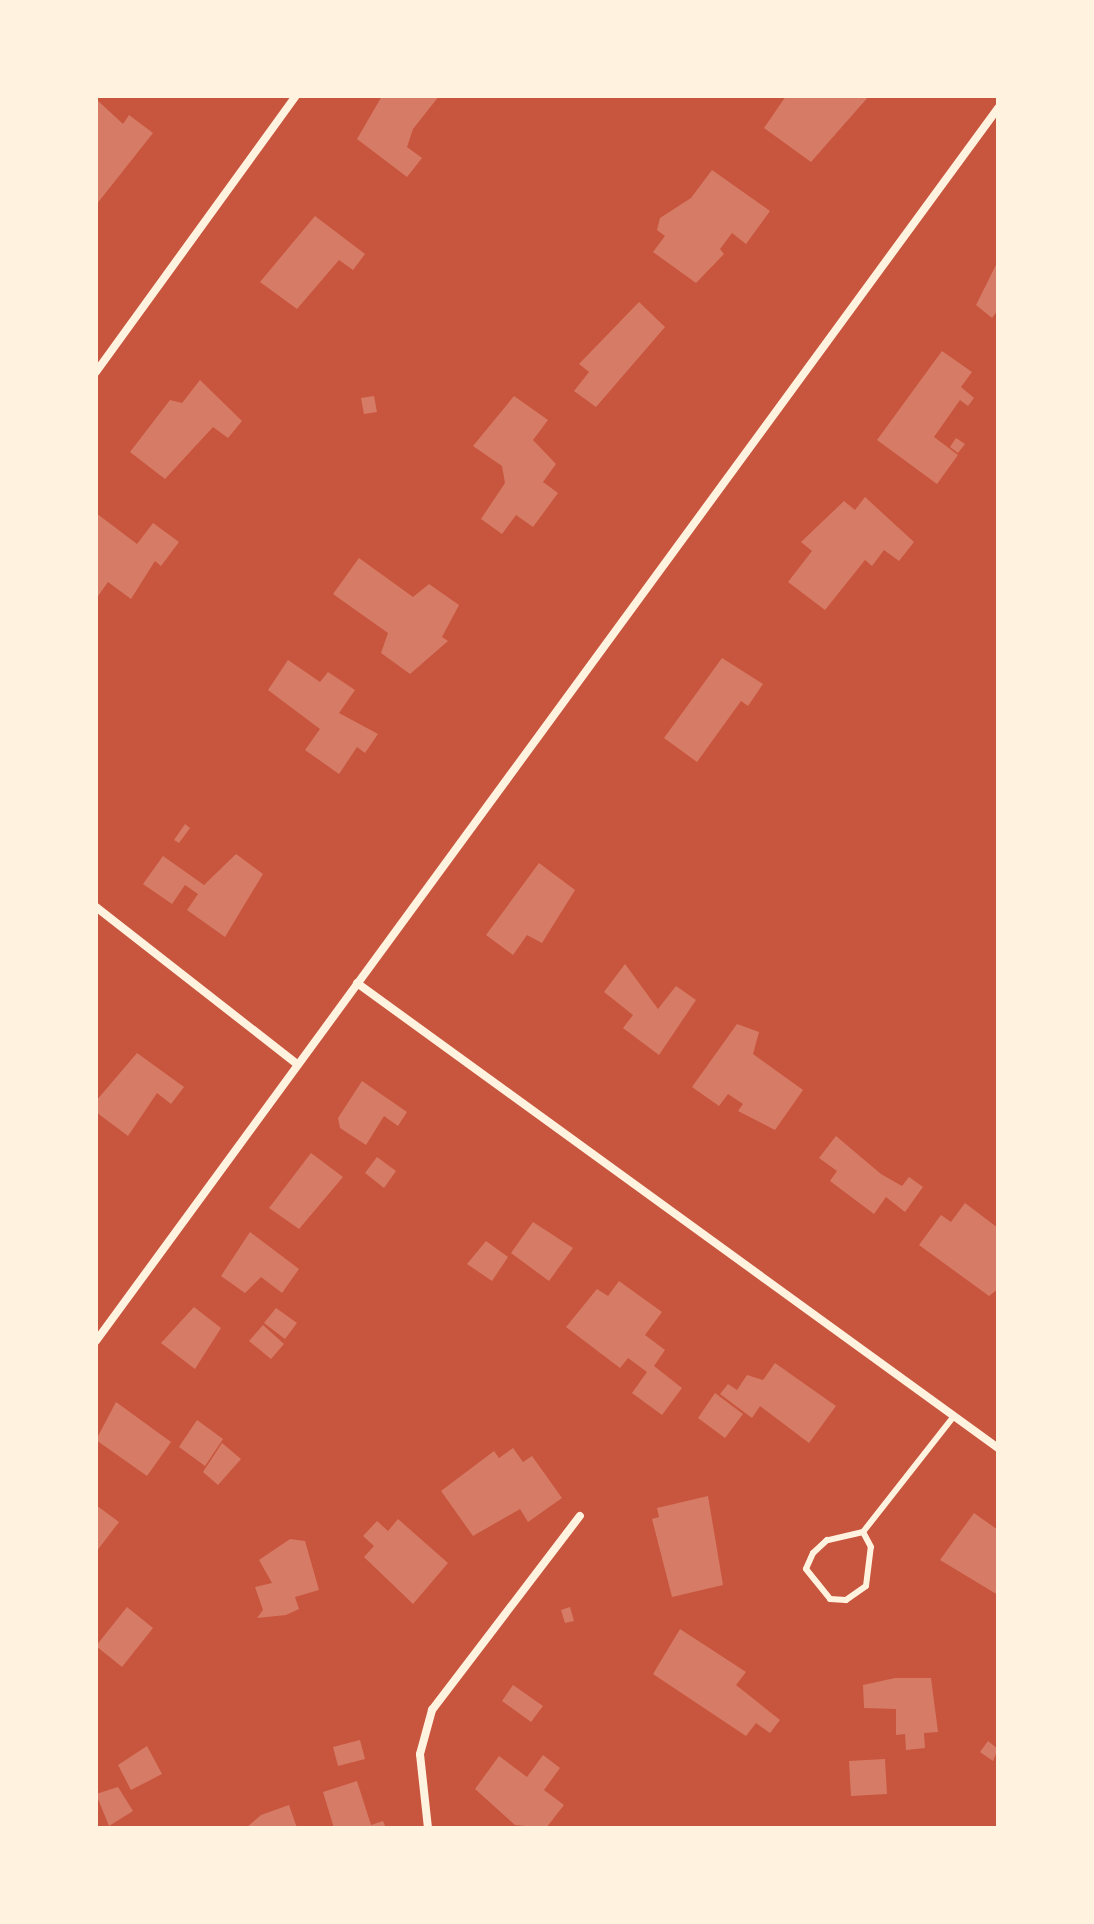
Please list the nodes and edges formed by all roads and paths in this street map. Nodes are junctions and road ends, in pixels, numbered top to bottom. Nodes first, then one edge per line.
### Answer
1 (296, 96) edge
2 (998, 108) edge
3 (96, 372) edge
4 (96, 907) edge
5 (357, 983) junction
6 (297, 1064) junction
7 (96, 1341) edge
8 (954, 1416) junction
9 (998, 1448) edge
10 (580, 1516) dead end
11 (863, 1532) junction
12 (428, 1828) edge

1 - 3 street
2 - 5 street
4 - 6 street
5 - 6 street
5 - 8 street
6 - 7 street
8 - 9 street
8 - 11 lane
10 - 12 street
11 - 11 lane

